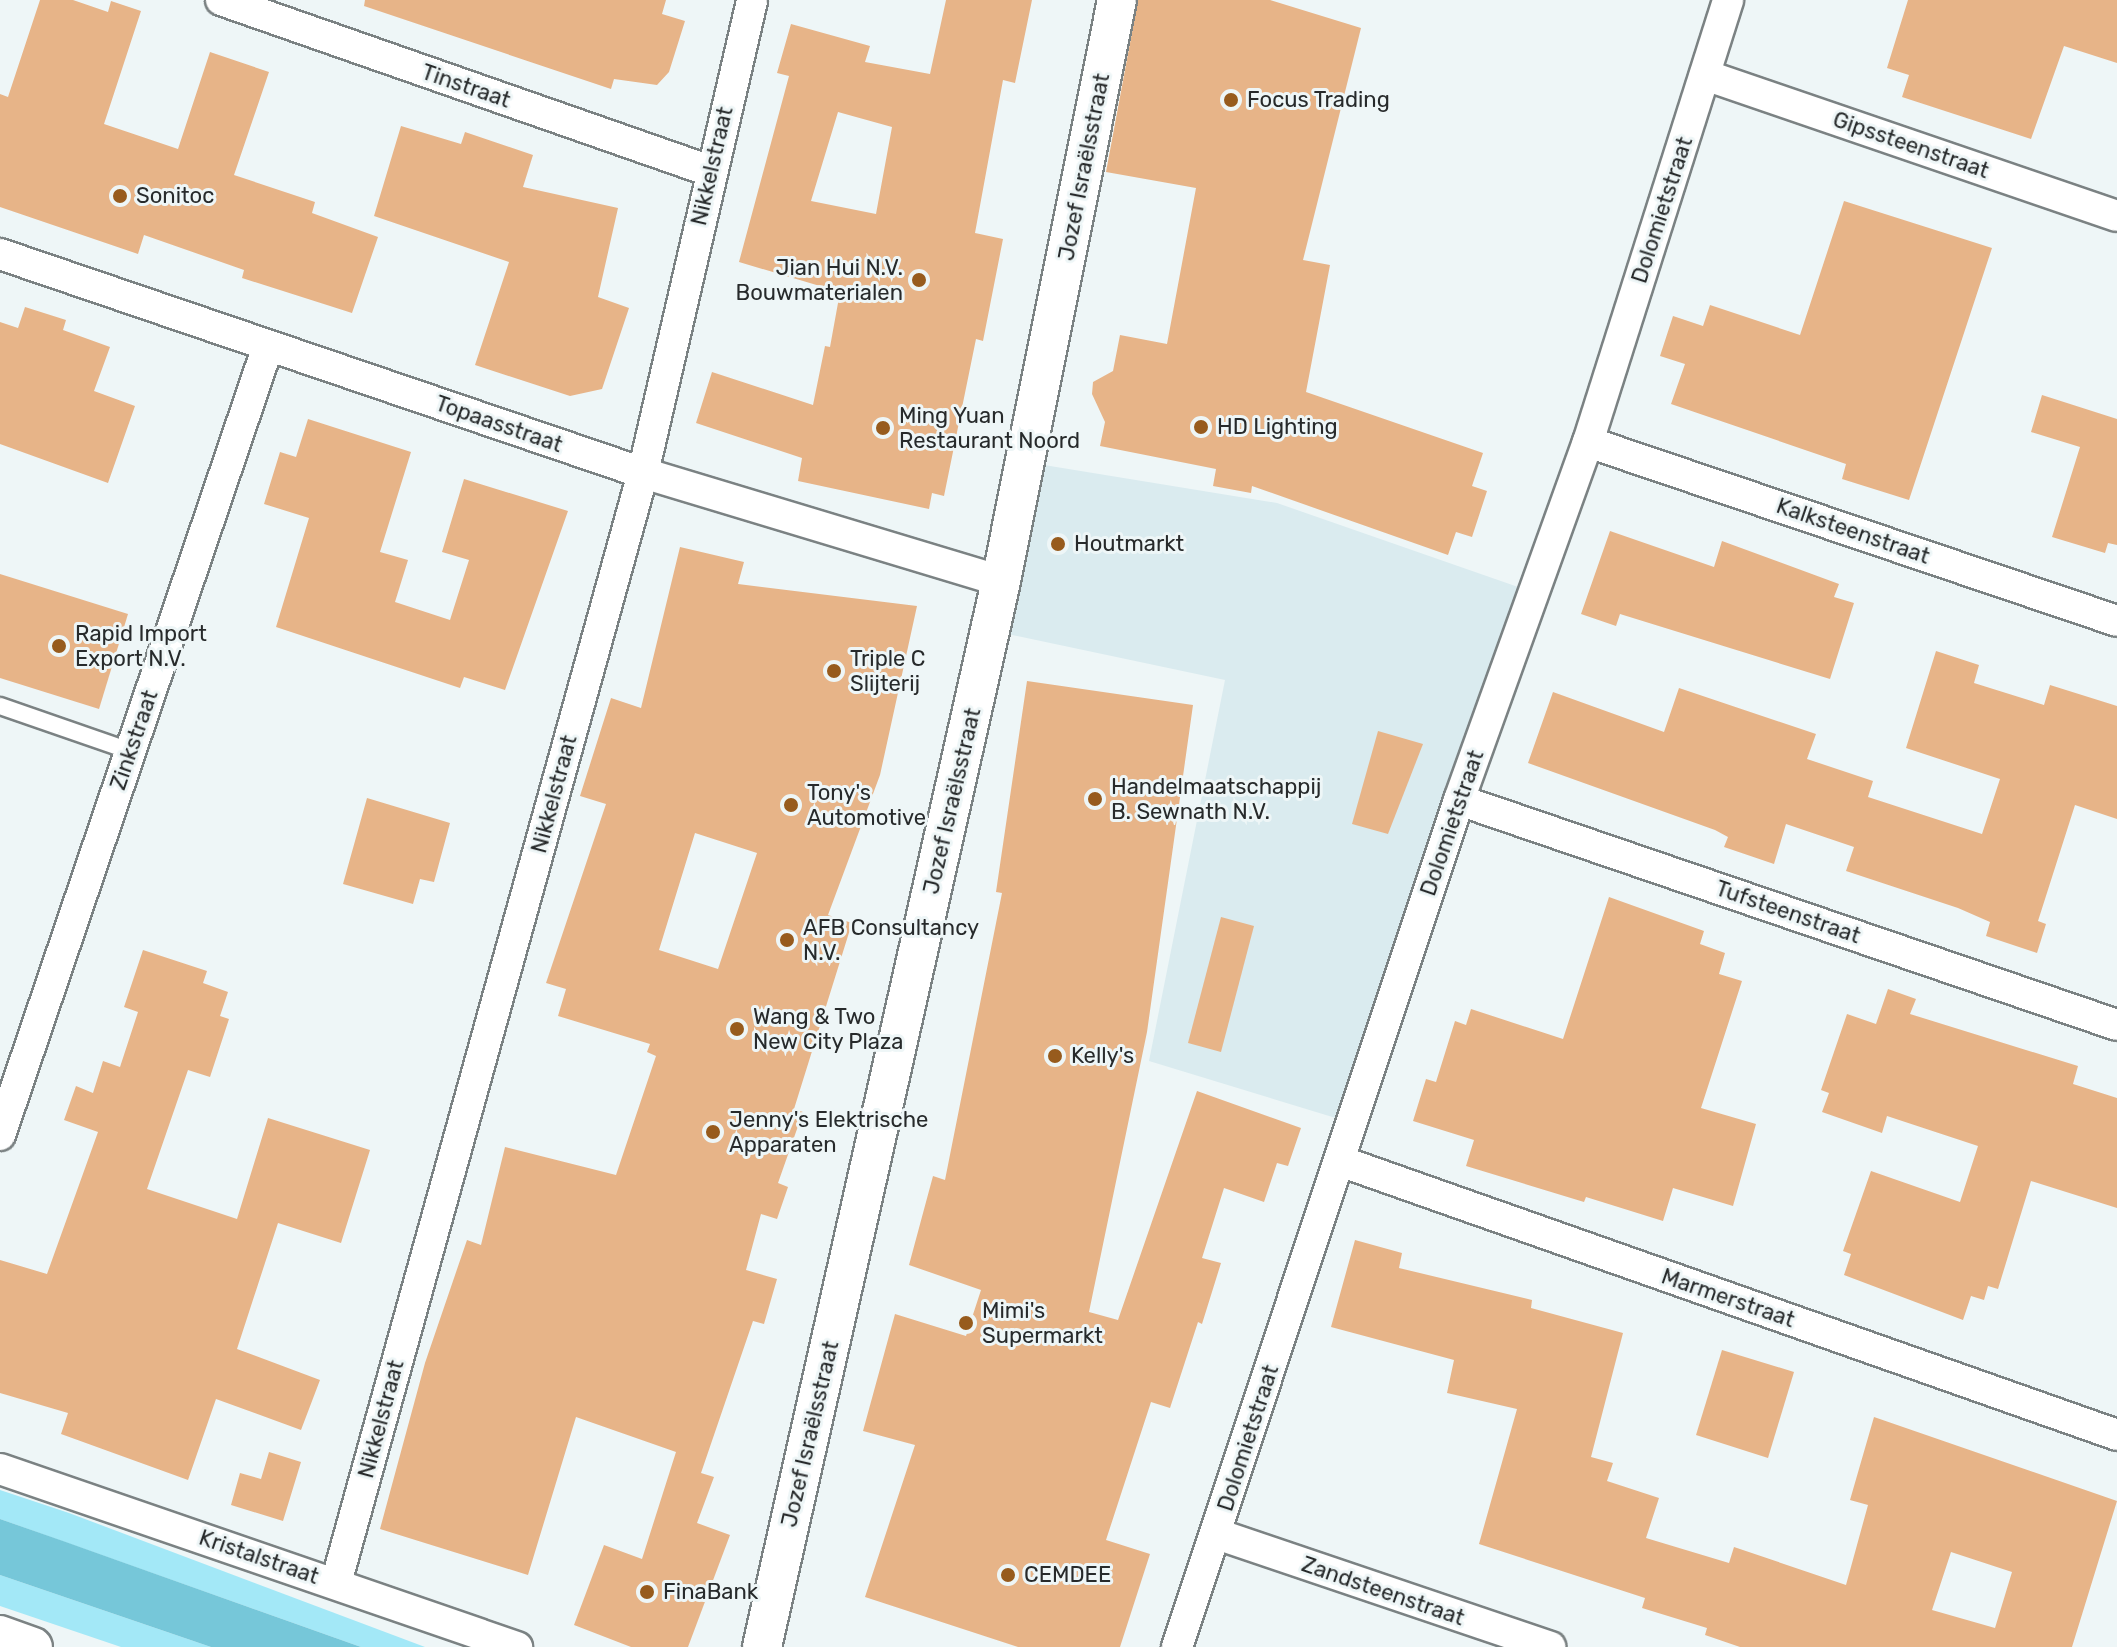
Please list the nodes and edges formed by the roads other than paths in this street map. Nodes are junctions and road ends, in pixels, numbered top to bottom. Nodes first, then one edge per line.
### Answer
1 (221, 0) edge
2 (752, 0) edge
3 (1117, 0) edge
4 (1728, 0) edge
5 (1705, 75) junction
6 (710, 171) junction
7 (2117, 216) edge
8 (0, 254) edge
9 (268, 346) junction
10 (1588, 442) junction
11 (643, 473) junction
12 (1001, 581) junction
13 (2117, 621) edge
14 (0, 706) edge
15 (130, 751) junction
16 (1459, 800) junction
17 (2117, 1025) edge
18 (0, 1135) edge
19 (1340, 1161) junction
20 (2117, 1435) edge
21 (0, 1469) edge
22 (1217, 1534) junction
23 (336, 1583) junction
24 (517, 1647) edge
25 (762, 1647) edge
26 (1177, 1647) edge
27 (1550, 1647) edge

1 - 6 street, Tinstraat
2 - 6 street, Nikkelstraat
3 - 12 street, Jozef Israëlsstraat
4 - 5 street, Dolomietstraat
5 - 7 street, Gipssteenstraat
5 - 10 street, Dolomietstraat
6 - 11 street, Nikkelstraat
8 - 9 street, Topaasstraat
9 - 11 street, Topaasstraat
9 - 15 street, Zinkstraat
10 - 13 street, Kalksteenstraat
10 - 16 street, Dolomietstraat
11 - 12 street, Topaasstraat
11 - 23 street, Nikkelstraat
12 - 25 street, Jozef Israëlsstraat
14 - 15 lane
15 - 18 street, Zinkstraat
16 - 17 street, Tufsteenstraat
16 - 19 street, Dolomietstraat
19 - 20 street, Marmerstraat
19 - 22 street, Dolomietstraat
21 - 23 street, Kristalstraat
22 - 26 street, Dolomietstraat
22 - 27 street, Zandsteenstraat
23 - 24 street, Kristalstraat

